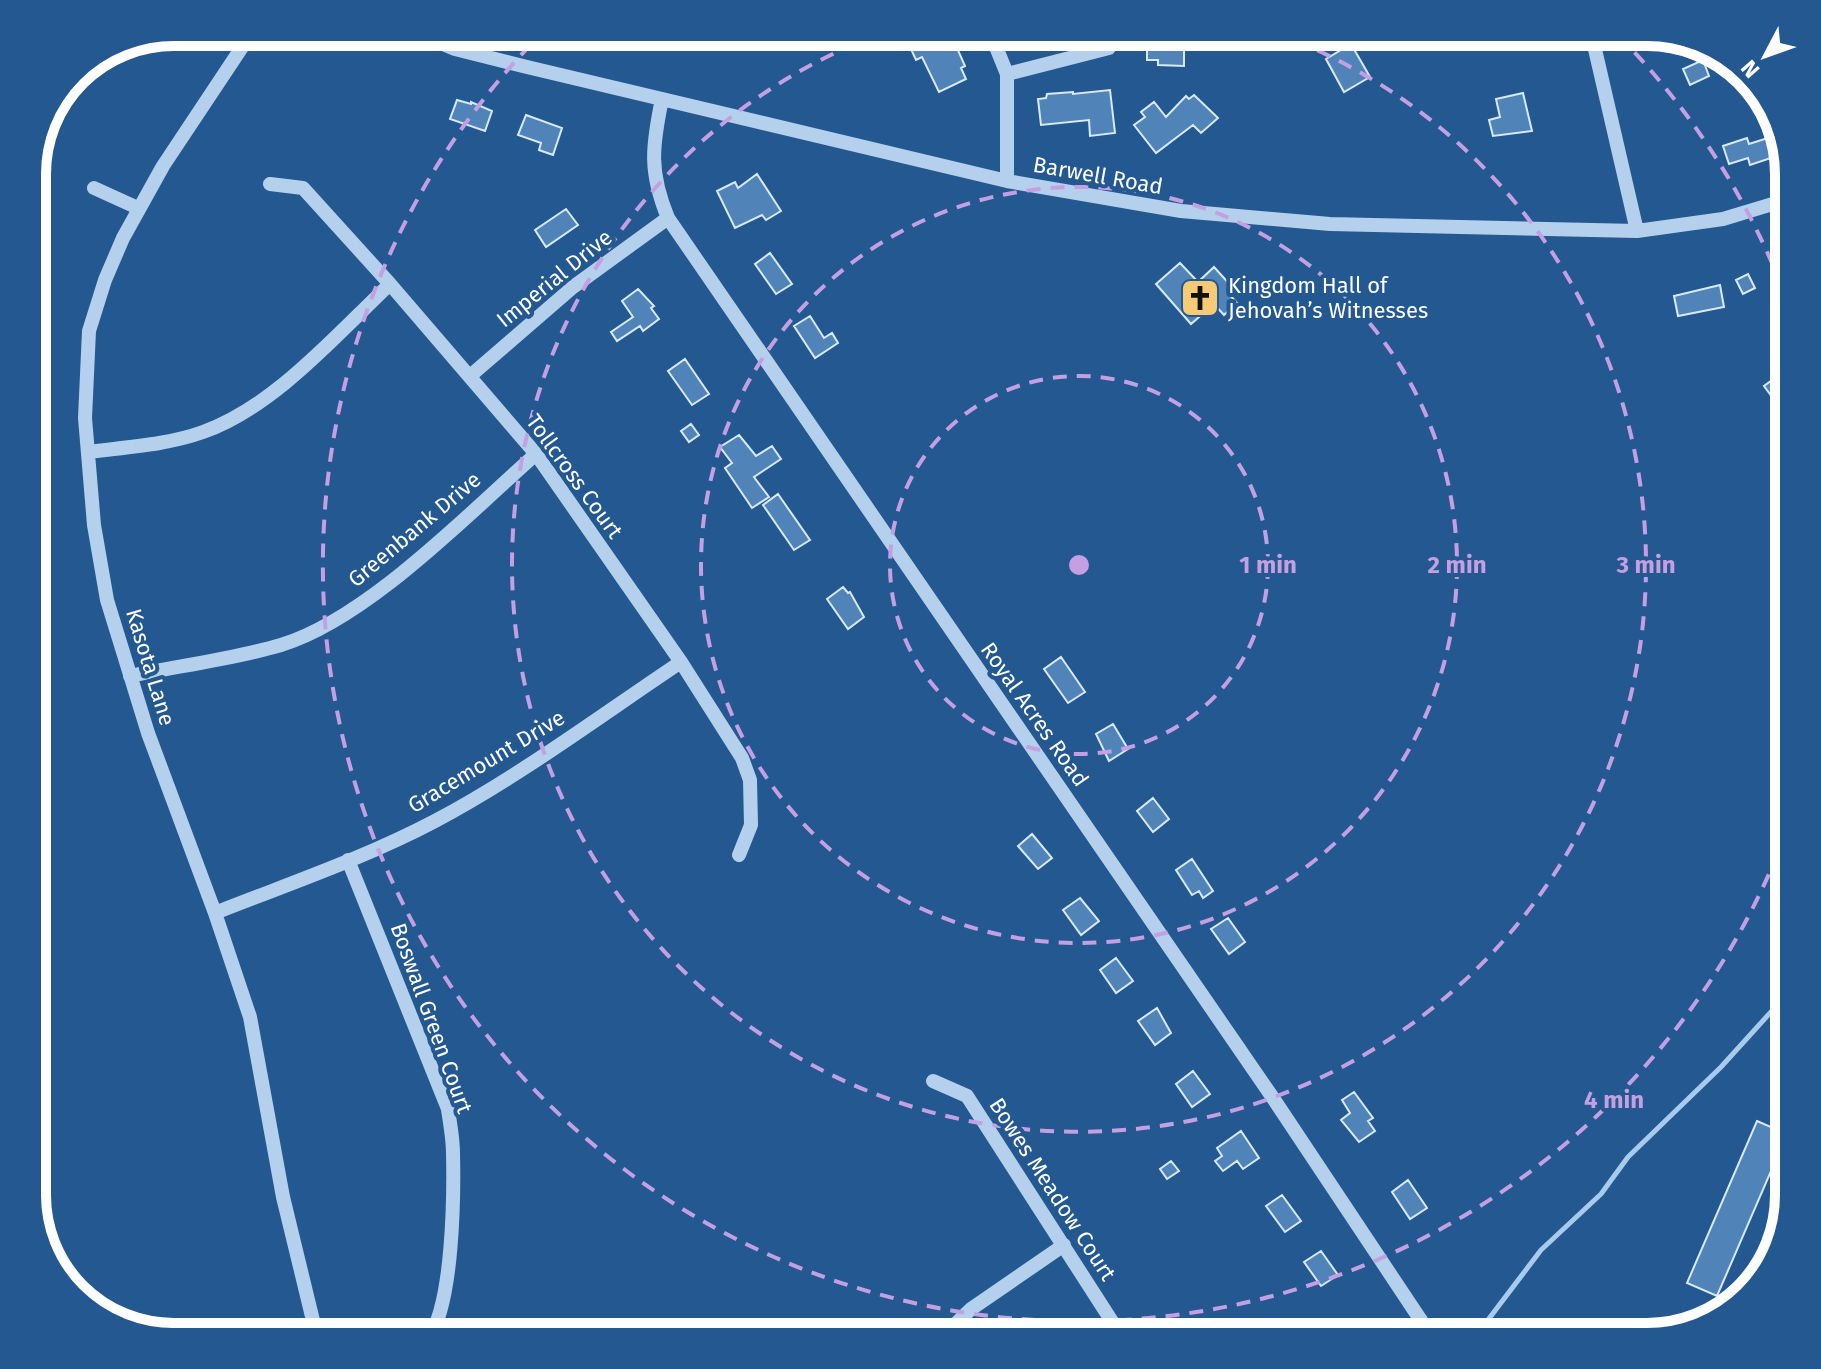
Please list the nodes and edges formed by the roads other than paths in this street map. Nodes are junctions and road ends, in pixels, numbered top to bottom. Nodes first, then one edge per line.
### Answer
1 (243, 46) edge
2 (448, 46) edge
3 (996, 46) edge
4 (1594, 46) edge
5 (1109, 48) dead end
6 (1007, 74) junction
7 (662, 99) junction
8 (1007, 181) junction
9 (270, 184) dead end
10 (94, 188) dead end
11 (1775, 203) edge
12 (138, 208) junction
13 (668, 218) junction
14 (1637, 231) junction
15 (390, 284) junction
16 (470, 376) junction
17 (88, 452) junction
18 (536, 454) junction
19 (681, 662) junction
20 (130, 676) junction
21 (739, 855) dead end
22 (348, 860) junction
23 (215, 913) junction
24 (933, 1081) dead end
25 (1064, 1245) junction
26 (1421, 1320) junction
27 (314, 1323) edge
28 (434, 1323) edge
29 (956, 1323) edge
30 (1113, 1323) edge
31 (1416, 1323) edge
32 (1423, 1323) edge

1 - 12 street, Kasota Lane
2 - 7 street, Barwell Road
3 - 6 street
4 - 14 street
5 - 6 street
6 - 8 street
7 - 8 street, Barwell Road
7 - 13 street, Royal Acres Road
8 - 14 street, Barwell Road
9 - 15 street, Tollcross Court
10 - 12 street
11 - 14 street, Barwell Road
12 - 17 street, Kasota Lane
13 - 16 street, Imperial Drive
13 - 26 street, Royal Acres Road
15 - 16 street, Tollcross Court
15 - 17 street
16 - 18 street, Tollcross Court
17 - 20 street, Kasota Lane
18 - 19 street, Tollcross Court
18 - 20 street, Greenbank Drive
19 - 21 street, Tollcross Court
19 - 22 street, Gracemount Drive
20 - 23 street, Kasota Lane
22 - 23 street, Gracemount Drive
22 - 28 street, Boswall Green Court
23 - 27 street, Kasota Lane
24 - 25 street, Bowes Meadow Court
25 - 29 street
25 - 30 street, Bowes Meadow Court
26 - 31 street
26 - 32 street, Royal Acres Road

